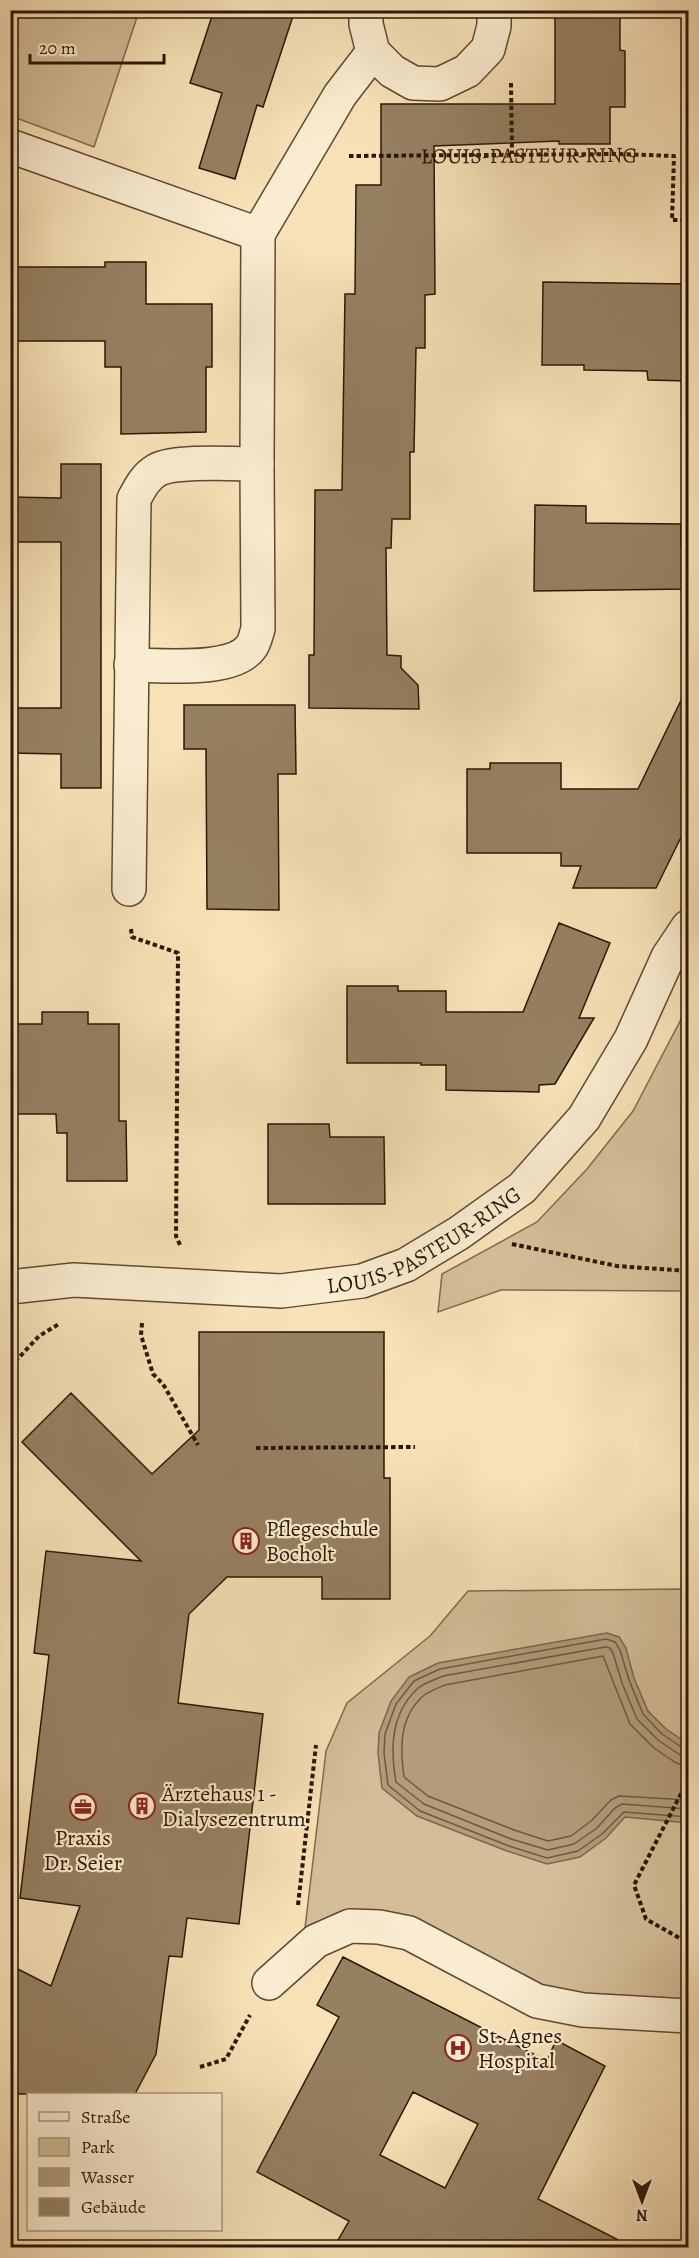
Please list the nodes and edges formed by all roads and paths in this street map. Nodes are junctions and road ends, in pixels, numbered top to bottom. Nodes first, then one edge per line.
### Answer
1 (366, 10) edge
2 (494, 10) edge
3 (488, 49) junction
4 (373, 52) junction
5 (10, 146) edge
6 (512, 154) junction
7 (304, 156) junction
8 (688, 220) edge
9 (258, 234) junction
10 (257, 464) junction
11 (131, 665) junction
12 (129, 889) joint
13 (688, 927) edge
14 (459, 1233) junction
15 (688, 1270) edge
16 (142, 1283) junction
17 (198, 1286) junction
18 (10, 1287) edge
19 (198, 1445) dead end
20 (415, 1447) dead end
21 (256, 1448) dead end
22 (688, 1780) edge
23 (688, 1943) edge
24 (268, 1983) dead end
25 (688, 2016) edge

1 - 4 street
2 - 3 street
3 - 4 street
3 - 6 path
4 - 7 street
5 - 9 street
6 - 7 path, LOUIS-PASTEUR-RING
6 - 8 path, LOUIS-PASTEUR-RING
7 - 9 street
9 - 10 street
10 - 11 street
10 - 11 street
11 - 12 street
12 - 17 path
13 - 14 street, LOUIS-PASTEUR-RING
14 - 15 path
14 - 17 street, LOUIS-PASTEUR-RING
16 - 17 street, LOUIS-PASTEUR-RING
16 - 18 street, LOUIS-PASTEUR-RING
16 - 19 path
20 - 21 path
22 - 23 path
24 - 25 street

